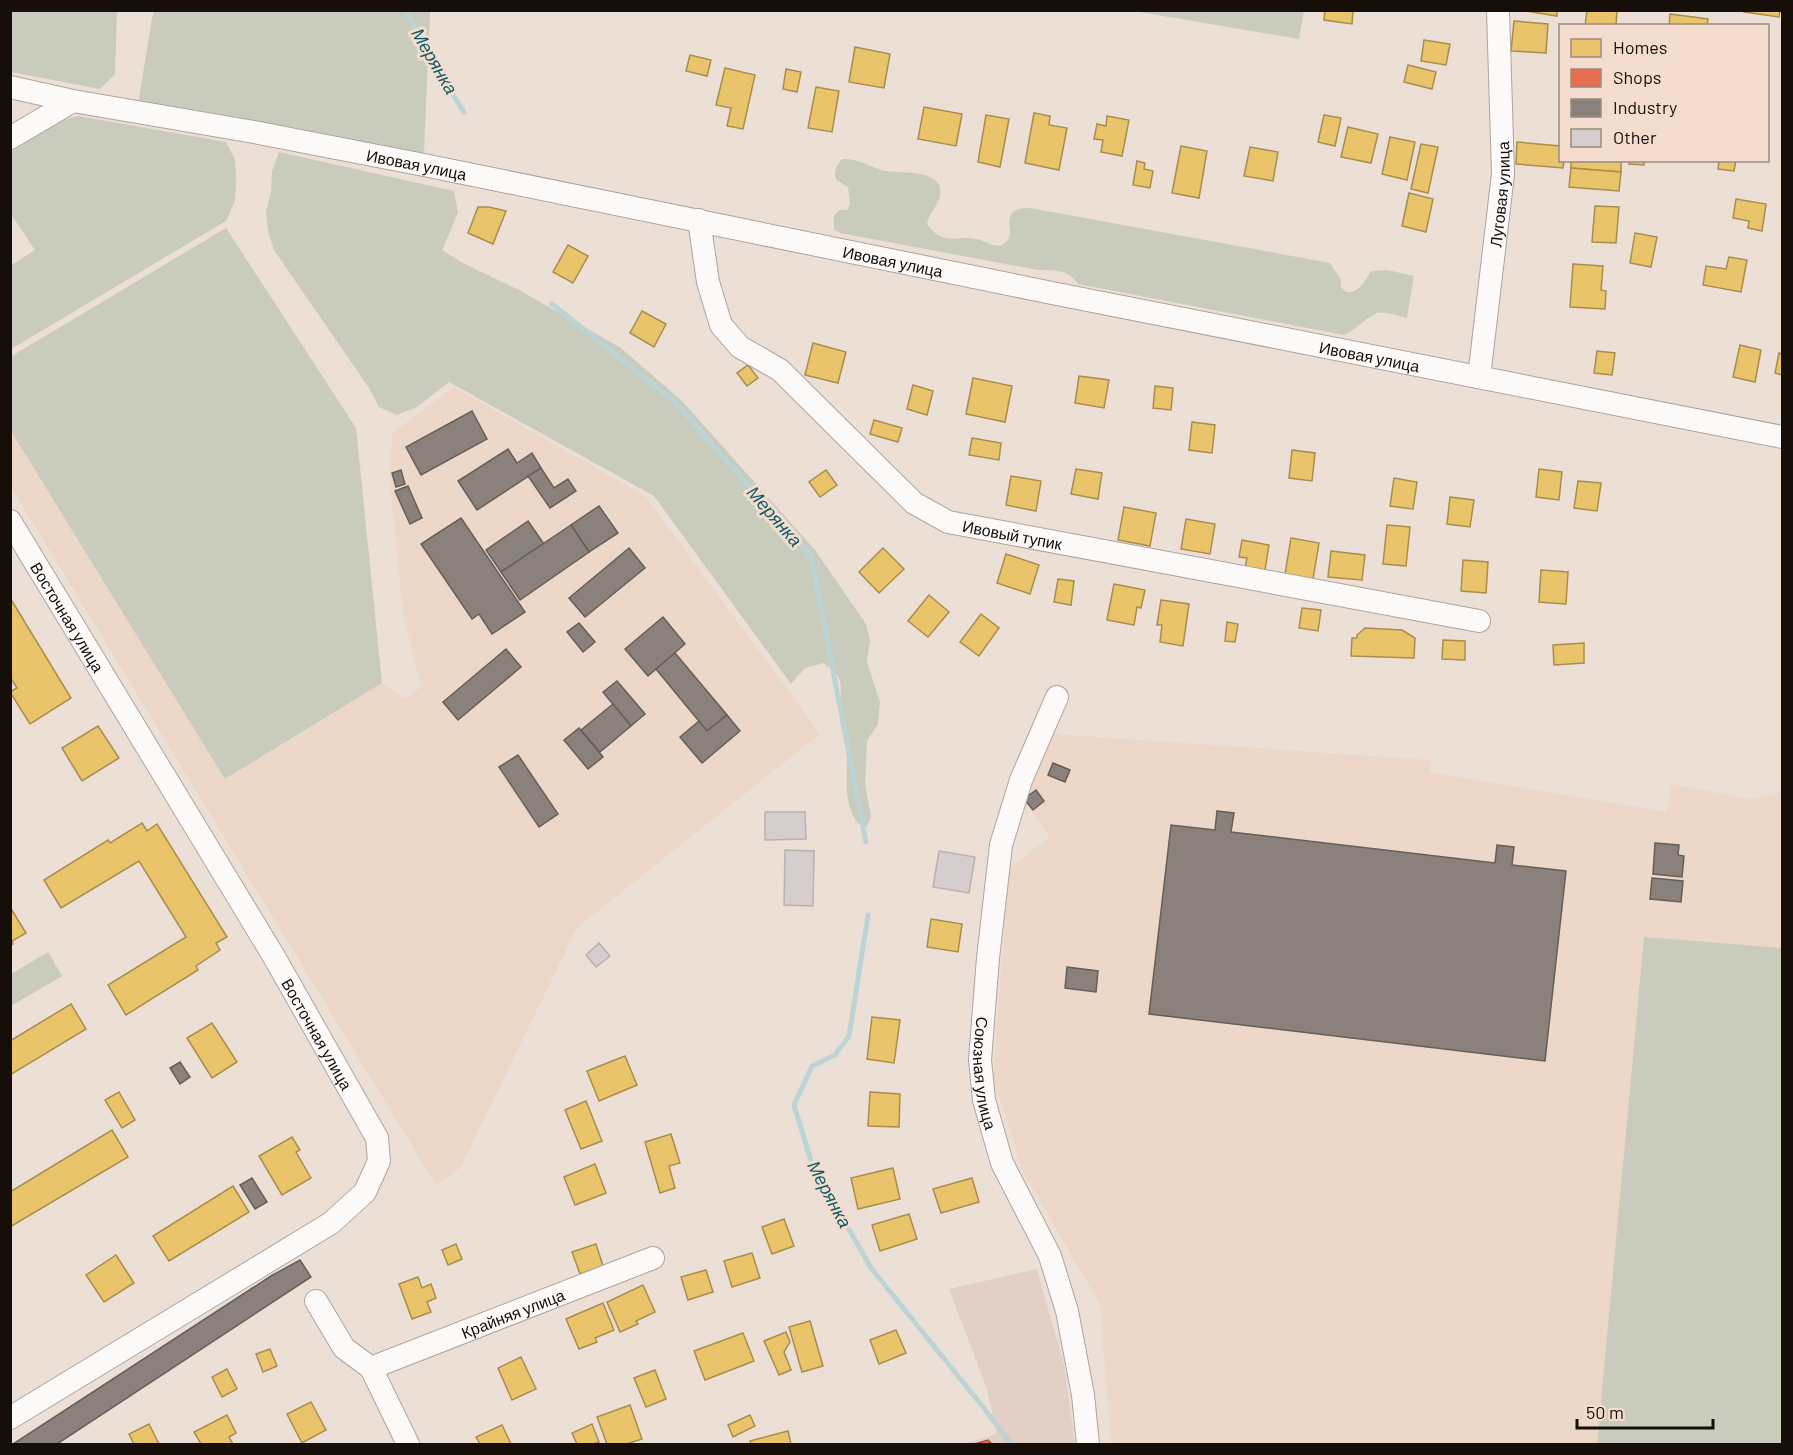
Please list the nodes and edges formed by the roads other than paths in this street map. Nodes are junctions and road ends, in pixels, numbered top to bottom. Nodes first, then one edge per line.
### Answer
1 (1498, 10) edge
2 (10, 87) edge
3 (73, 101) junction
4 (10, 138) edge
5 (699, 220) junction
6 (1479, 377) junction
7 (1782, 437) edge
8 (10, 521) edge
9 (1479, 621) dead end
10 (1056, 697) dead end
11 (653, 1258) dead end
12 (316, 1301) dead end
13 (371, 1368) junction
14 (10, 1418) edge
15 (408, 1444) edge
16 (1088, 1444) edge

1 - 6 street, Луговая улица
2 - 3 street, Ивовая улица
3 - 4 street
3 - 5 street, Ивовая улица
5 - 6 street, Ивовая улица
5 - 9 street, Ивовый тупик
6 - 7 street, Ивовая улица
8 - 14 street, Восточная улица
10 - 16 street, Союзная улица
11 - 13 street, Крайняя улица
12 - 13 street
13 - 15 street

